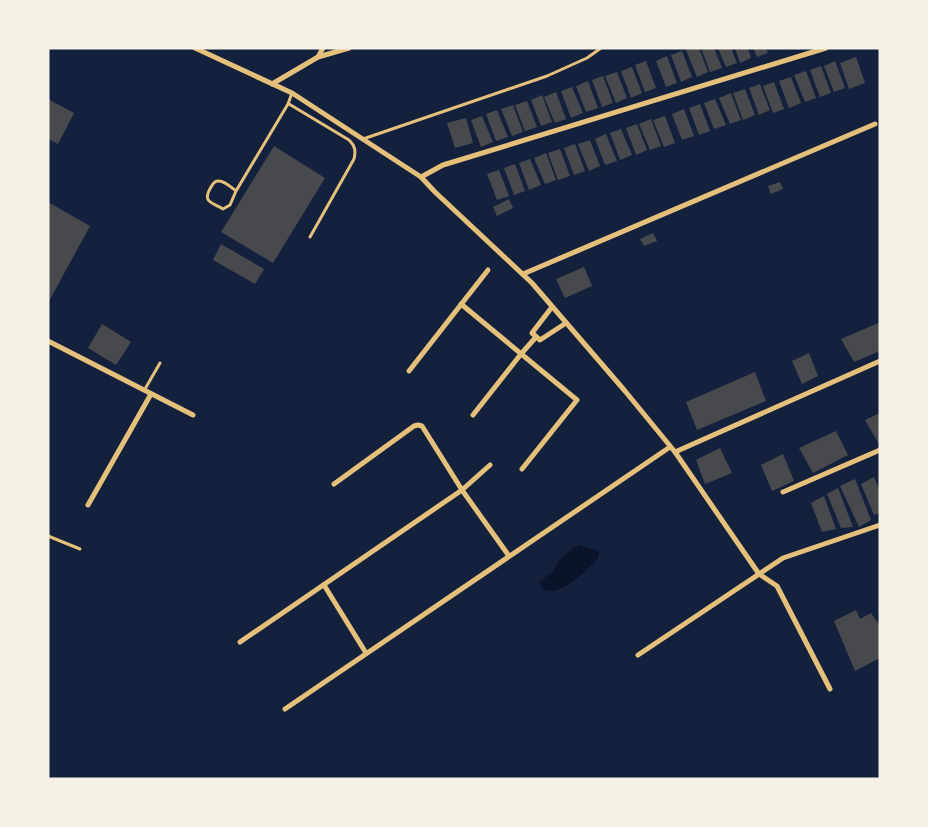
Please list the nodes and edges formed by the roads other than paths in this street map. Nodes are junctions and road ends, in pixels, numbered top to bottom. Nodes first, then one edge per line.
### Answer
1 (195, 48) edge
2 (323, 48) edge
3 (349, 48) edge
4 (601, 48) edge
5 (826, 48) edge
6 (318, 57) junction
7 (272, 84) junction
8 (292, 93) junction
9 (288, 104) junction
10 (875, 124) dead end
11 (361, 139) junction
12 (421, 177) junction
13 (237, 190) junction
14 (310, 237) dead end
15 (488, 270) dead end
16 (523, 274) junction
17 (461, 304) junction
18 (552, 307) junction
19 (566, 323) junction
20 (537, 337) junction
21 (48, 341) edge
22 (521, 354) junction
23 (880, 361) edge
24 (160, 363) dead end
25 (409, 371) dead end
26 (144, 391) junction
27 (151, 394) junction
28 (193, 415) dead end
29 (473, 415) dead end
30 (670, 447) junction
31 (880, 450) edge
32 (675, 452) junction
33 (490, 465) dead end
34 (522, 469) dead end
35 (334, 484) dead end
36 (462, 490) junction
37 (783, 492) dead end
38 (88, 505) dead end
39 (880, 525) edge
40 (48, 537) edge
41 (80, 549) dead end
42 (509, 556) junction
43 (759, 574) junction
44 (324, 585) junction
45 (240, 642) dead end
46 (366, 653) junction
47 (638, 655) dead end
48 (830, 689) dead end
49 (285, 709) dead end

1 - 7 street
2 - 6 street
3 - 6 street
4 - 11 lane
5 - 12 street
6 - 7 street
7 - 8 street
8 - 9 lane
8 - 11 street
9 - 13 lane
9 - 14 lane
10 - 16 street
11 - 12 street
12 - 16 street
13 - 13 lane
15 - 17 street
16 - 18 street
17 - 22 street
17 - 25 street
18 - 19 street
18 - 20 street
19 - 20 street
19 - 30 street
20 - 22 street
21 - 26 street
22 - 29 street
22 - 34 street
23 - 32 street
24 - 26 lane
26 - 27 street
27 - 28 street
27 - 38 street
30 - 32 street
30 - 42 street
31 - 37 street
32 - 43 street
33 - 36 street
35 - 36 street
36 - 42 street
36 - 44 street
39 - 43 street
40 - 41 lane
42 - 46 street
43 - 47 street
43 - 48 street
44 - 45 street
44 - 46 street
46 - 49 street

